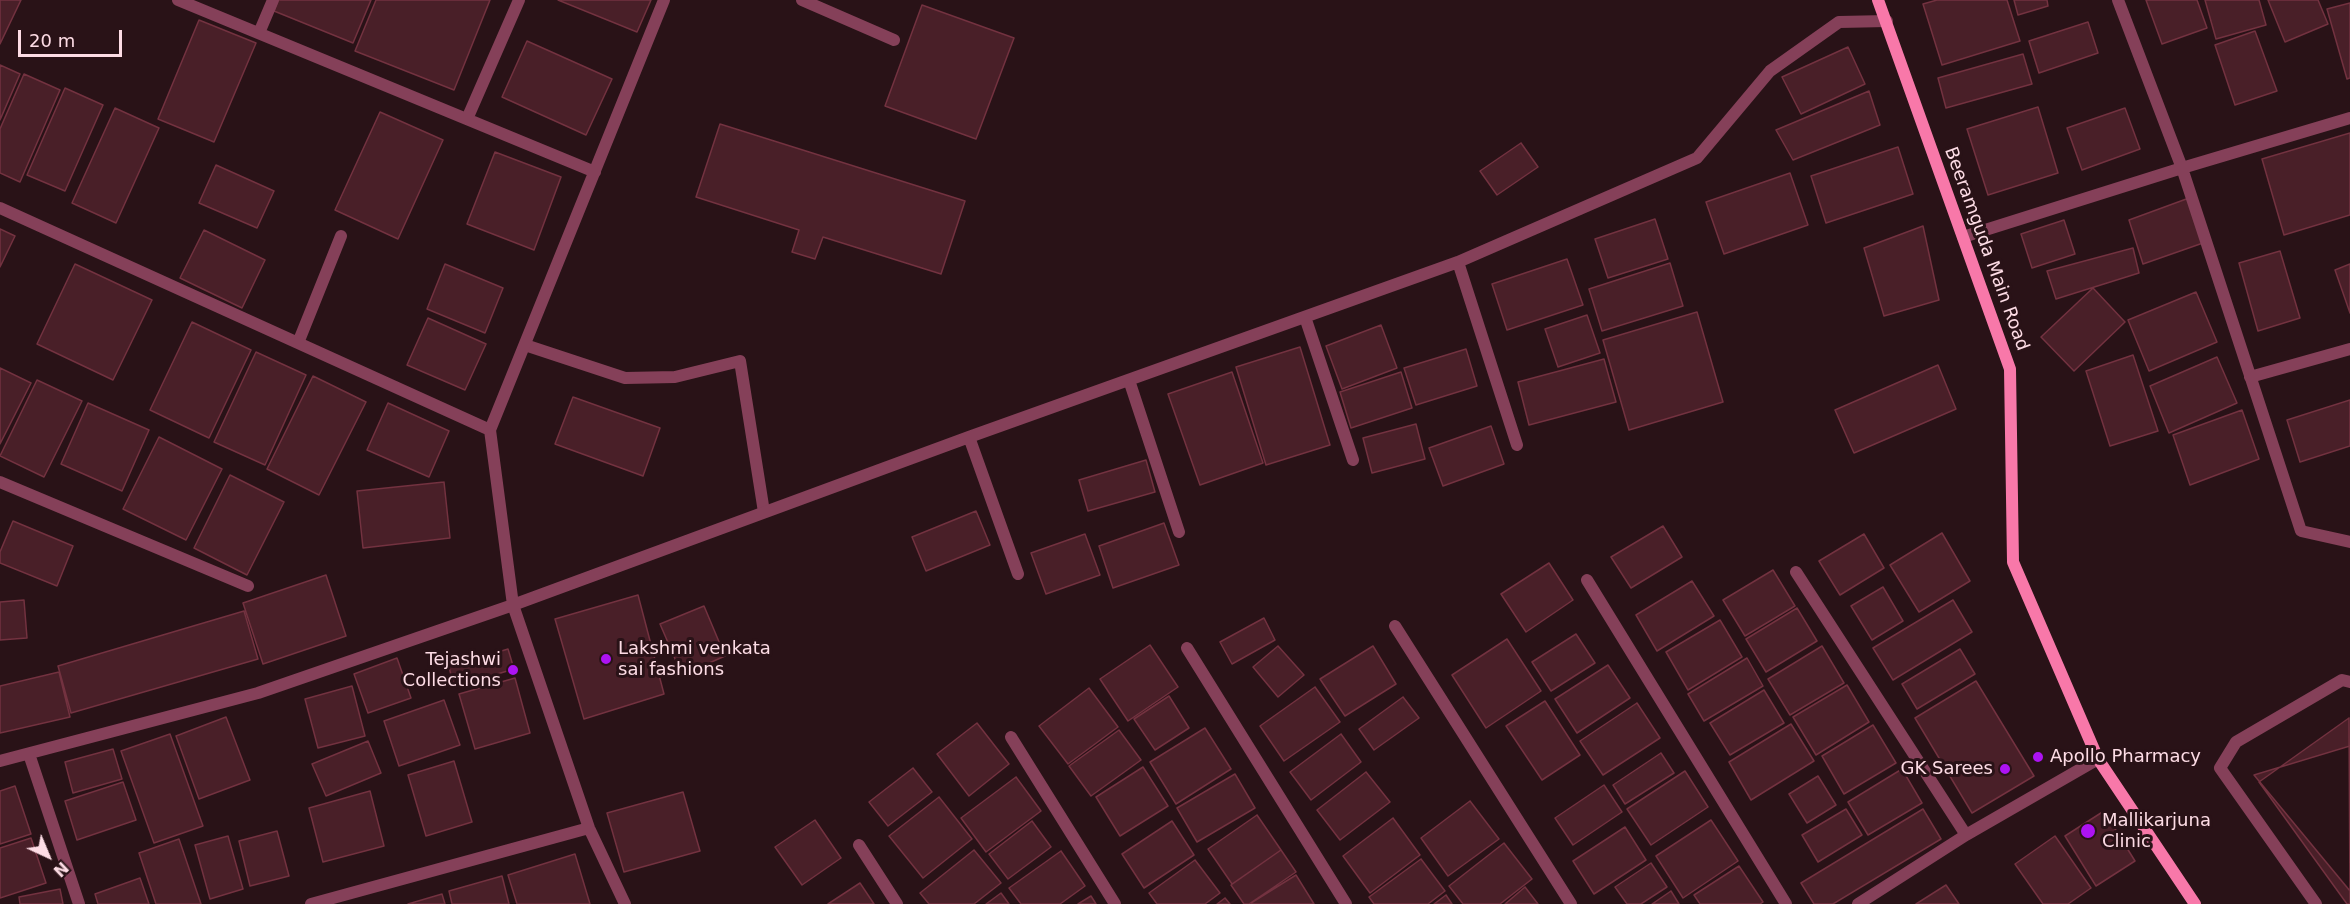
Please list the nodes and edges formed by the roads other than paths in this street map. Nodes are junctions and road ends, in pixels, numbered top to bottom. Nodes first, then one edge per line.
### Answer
1 (178, 0) edge
2 (273, 0) edge
3 (519, 0) edge
4 (664, 0) edge
5 (802, 0) edge
6 (1878, 0) edge
7 (2118, 0) edge
8 (1887, 21) junction
9 (259, 33) junction
10 (894, 40) dead end
11 (2350, 118) edge
12 (467, 119) junction
13 (2181, 168) junction
14 (595, 172) junction
15 (0, 208) edge
16 (340, 236) dead end
17 (1963, 237) junction
18 (1458, 262) junction
19 (1305, 317) junction
20 (298, 343) junction
21 (525, 345) junction
22 (2350, 349) edge
23 (2250, 377) junction
24 (1129, 380) junction
25 (490, 430) junction
26 (969, 437) junction
27 (1517, 445) dead end
28 (1353, 460) dead end
29 (0, 482) edge
30 (764, 512) junction
31 (1179, 532) dead end
32 (2350, 542) edge
33 (1796, 572) dead end
34 (1018, 574) dead end
35 (1587, 580) dead end
36 (248, 586) dead end
37 (513, 605) junction
38 (1395, 626) dead end
39 (1187, 648) dead end
40 (2350, 682) edge
41 (1011, 737) dead end
42 (29, 754) junction
43 (2098, 759) junction
44 (0, 761) edge
45 (589, 828) junction
46 (1965, 835) junction
47 (859, 845) dead end
48 (79, 904) edge
49 (311, 904) edge
50 (625, 904) edge
51 (897, 904) edge
52 (1115, 904) edge
53 (1346, 904) edge
54 (1571, 904) edge
55 (1786, 904) edge
56 (1858, 904) edge
57 (2195, 904) edge
58 (2316, 904) edge

1 - 9 street
2 - 9 street
3 - 12 street
4 - 14 street
5 - 10 street
6 - 8 main road, Beeramguda Main Road
7 - 13 street
8 - 17 main road, Beeramguda Main Road
8 - 18 street
9 - 12 street
11 - 13 street
12 - 14 street
13 - 17 street
13 - 23 street
14 - 21 street
15 - 20 street
16 - 20 street
17 - 43 main road, Beeramguda Main Road
18 - 19 street
18 - 27 street
19 - 24 street
19 - 28 street
20 - 25 street
21 - 25 street
21 - 30 street
22 - 23 street
23 - 32 street
24 - 26 street
24 - 31 street
25 - 37 street
26 - 30 street
26 - 34 street
29 - 36 street
30 - 37 street
33 - 46 street
35 - 55 street
37 - 42 street
37 - 45 street
38 - 54 street
39 - 53 street
40 - 58 street
41 - 52 street
42 - 44 street
42 - 48 street
43 - 46 street
43 - 57 main road, Beeramguda Main Road
45 - 49 street
45 - 50 street
46 - 56 street
47 - 51 street

